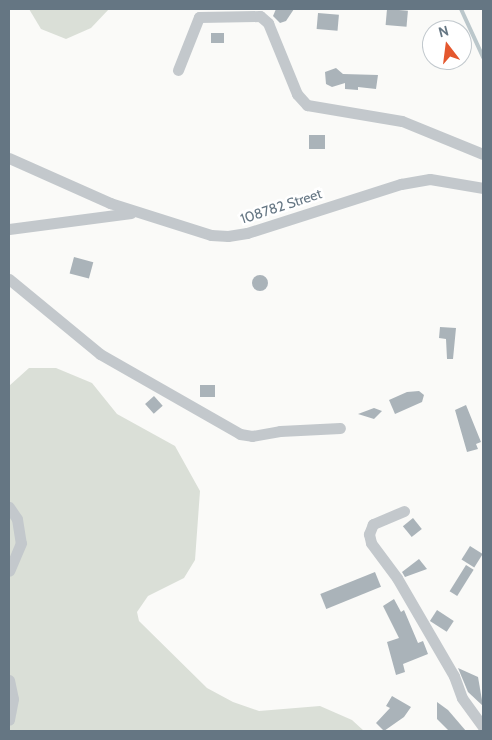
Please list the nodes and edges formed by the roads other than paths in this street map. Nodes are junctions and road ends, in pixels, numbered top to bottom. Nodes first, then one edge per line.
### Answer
1 (178, 70) dead end
2 (483, 154) edge
3 (9, 158) edge
4 (483, 188) edge
5 (136, 212) junction
6 (9, 229) edge
7 (9, 279) edge
8 (340, 428) dead end
9 (9, 507) edge
10 (404, 512) dead end
11 (9, 571) edge
12 (9, 680) edge
13 (9, 720) edge
14 (483, 727) edge

1 - 2 street
3 - 5 street, 108782 Street
4 - 5 street, 108782 Street
5 - 6 street
7 - 8 street
9 - 11 street
10 - 14 street
12 - 13 street

